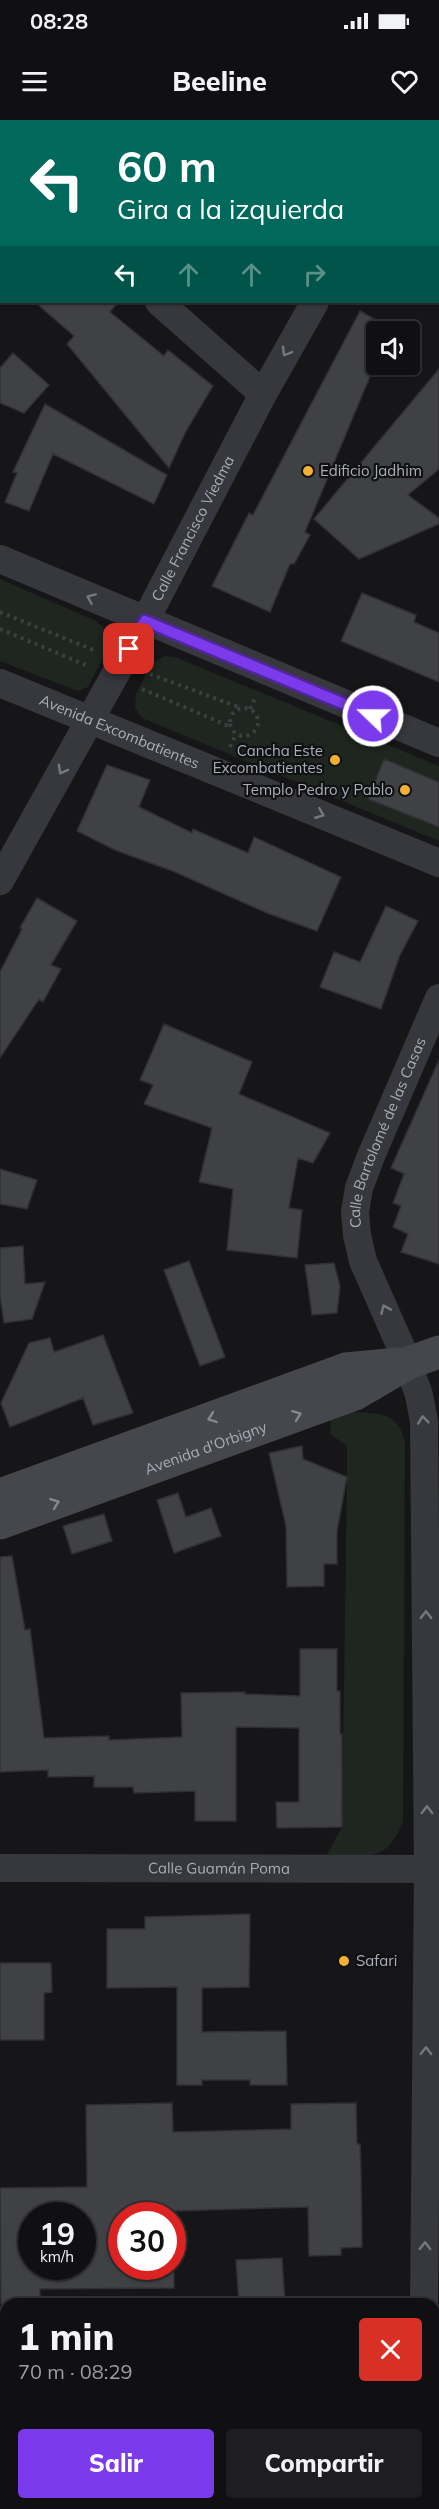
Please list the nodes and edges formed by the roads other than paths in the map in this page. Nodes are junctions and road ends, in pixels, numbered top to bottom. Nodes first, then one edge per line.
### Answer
1 (160, 303) edge
2 (314, 303) edge
3 (263, 394) junction
4 (0, 559) edge
5 (145, 621) junction
6 (0, 683) edge
7 (91, 719) junction
8 (439, 743) edge
9 (439, 863) edge
10 (0, 881) edge
11 (439, 998) edge
12 (439, 1352) edge
13 (408, 1363) junction
14 (0, 1495) edge
15 (0, 1524) edge
16 (0, 1868) edge
17 (434, 1869) edge
18 (424, 2298) edge

1 - 3 street
2 -> 3 street, Calle Francisco Viedma
3 - 5 street, Calle Francisco Viedma
5 -> 4 street
5 - 7 street, Calle Francisco Viedma
5 - 8 street
6 - 7 street, Avenida Excombatientes
7 -> 9 street, Avenida Excombatientes
7 -> 10 street, Calle Francisco Viedma
13 -> 11 street, Calle Bartolomé de las Casas
12 - 13 main road, Avenida d'Orbigny
13 -> 14 main road, Avenida d'Orbigny
15 -> 13 main road, Avenida d'Orbigny
17 -> 13 street, Calle Bartolomé de las Casas
16 - 17 street, Calle Guamán Poma
18 -> 17 street, Calle Bartolomé de las Casas

